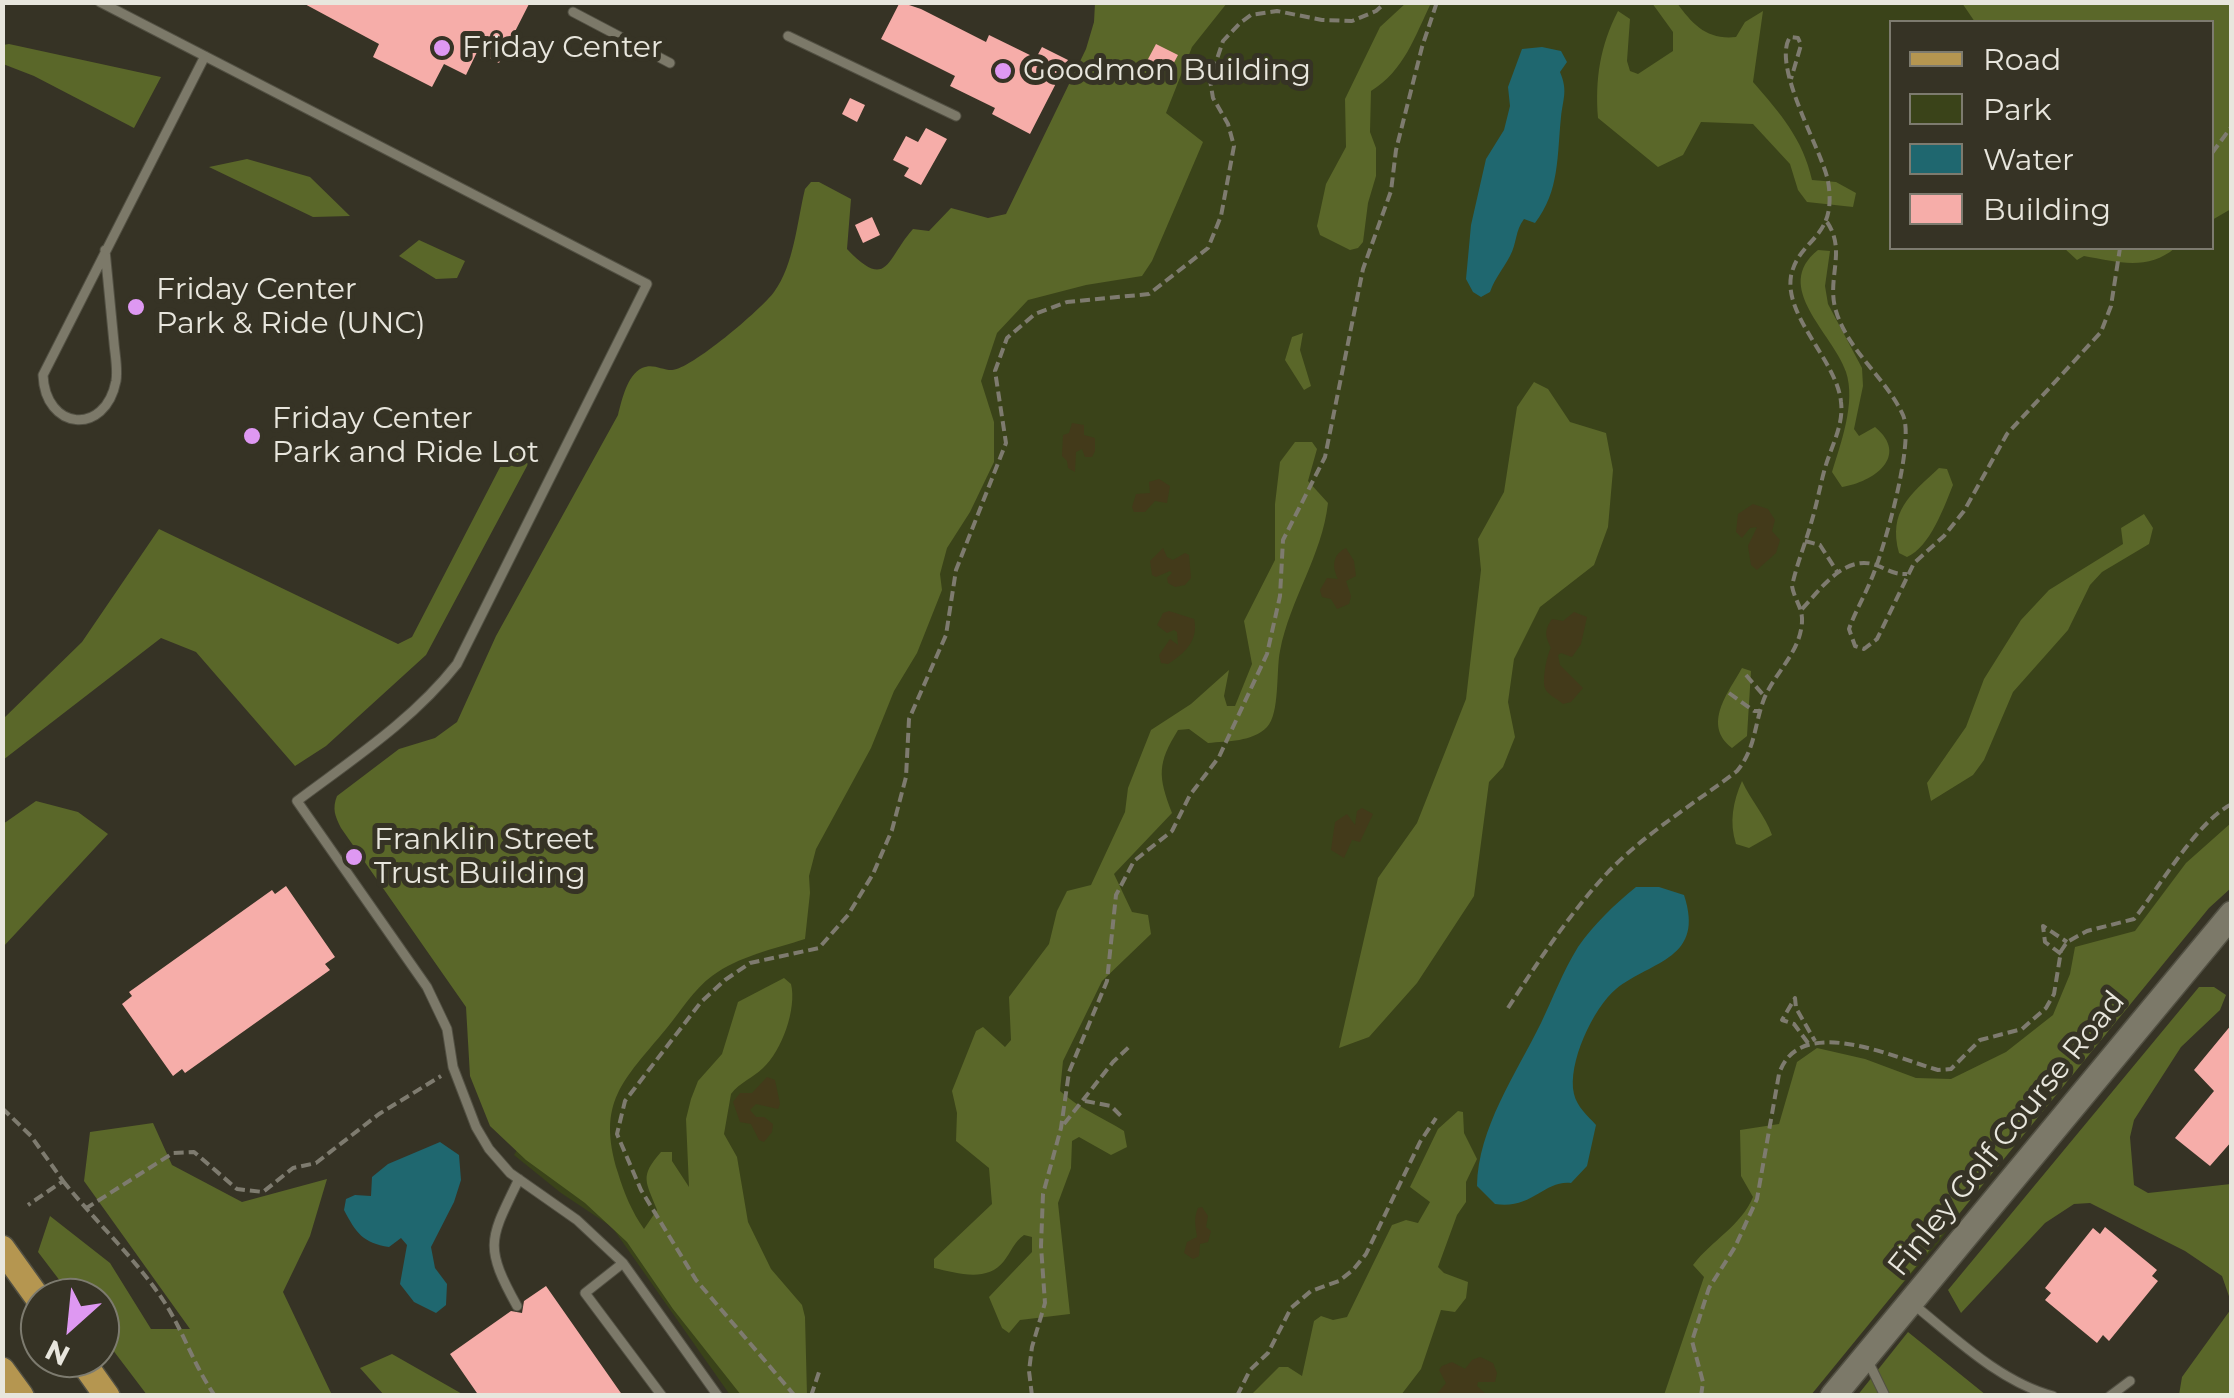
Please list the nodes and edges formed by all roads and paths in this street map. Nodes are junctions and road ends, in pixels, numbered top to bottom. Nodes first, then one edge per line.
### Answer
1 (100, 2) edge
2 (1386, 2) edge
3 (1437, 2) edge
4 (573, 12) dead end
5 (788, 36) dead end
6 (205, 56) junction
7 (670, 64) dead end
8 (1792, 79) junction
9 (956, 116) dead end
10 (2232, 126) edge
11 (2214, 150) edge
12 (1827, 222) junction
13 (105, 250) junction
14 (2120, 250) edge
15 (1805, 541) junction
16 (1876, 565) junction
17 (1838, 572) junction
18 (1908, 574) junction
19 (1802, 609) junction
20 (1746, 675) dead end
21 (1729, 693) dead end
22 (1765, 698) junction
23 (1760, 711) junction
24 (2232, 804) edge
25 (2228, 925) edge
26 (2067, 942) junction
27 (2061, 954) junction
28 (1508, 1008) dead end
29 (1815, 1041) junction
30 (1808, 1043) junction
31 (1132, 1045) dead end
32 (452, 1067) junction
33 (1086, 1101) junction
34 (2, 1108) edge
35 (1121, 1116) dead end
36 (1436, 1118) dead end
37 (1061, 1128) junction
38 (519, 1179) junction
39 (63, 1181) junction
40 (28, 1205) dead end
41 (85, 1209) junction
42 (2, 1248) edge
43 (624, 1262) junction
44 (24, 1278) edge
45 (1910, 1302) junction
46 (517, 1306) dead end
47 (1865, 1356) junction
48 (820, 1369) dead end
49 (2, 1370) edge
50 (2130, 1381) dead end
51 (21, 1396) edge
52 (215, 1396) edge
53 (662, 1396) edge
54 (718, 1396) edge
55 (796, 1396) edge
56 (811, 1396) edge
57 (1032, 1396) edge
58 (1237, 1396) edge
59 (1701, 1396) edge
60 (1833, 1396) edge
61 (1886, 1396) edge
62 (2053, 1396) edge
63 (2110, 1396) edge

1 - 6 lane
2 - 55 path
3 - 37 path
4 - 7 lane
5 - 9 lane
6 - 13 lane
6 - 32 lane
8 - 8 path
8 - 12 path
10 - 11 path
12 - 15 path
12 - 16 path
13 - 13 lane
14 - 18 path
15 - 17 path
15 - 19 path
16 - 17 path
16 - 18 path
16 - 18 path
17 - 19 path
19 - 22 path
20 - 22 path
21 - 23 path
22 - 23 path
23 - 28 path
24 - 26 path
25 - 45 street, Finley Golf Course Road
26 - 27 path
26 - 27 path
27 - 29 path
29 - 30 path
29 - 30 path
30 - 59 path
31 - 33 path
32 - 38 lane
32 - 41 path
33 - 35 path
33 - 37 path
34 - 39 path
36 - 58 path
37 - 57 path
38 - 43 lane
38 - 46 lane
39 - 40 path
39 - 41 path
41 - 52 path
42 - 44 main road
43 - 53 lane
43 - 54 lane
45 - 47 street, Finley Golf Course Road
45 - 62 lane
47 - 60 street, Finley Golf Course Road
47 - 61 lane
48 - 56 path
49 - 51 main road
50 - 63 lane

